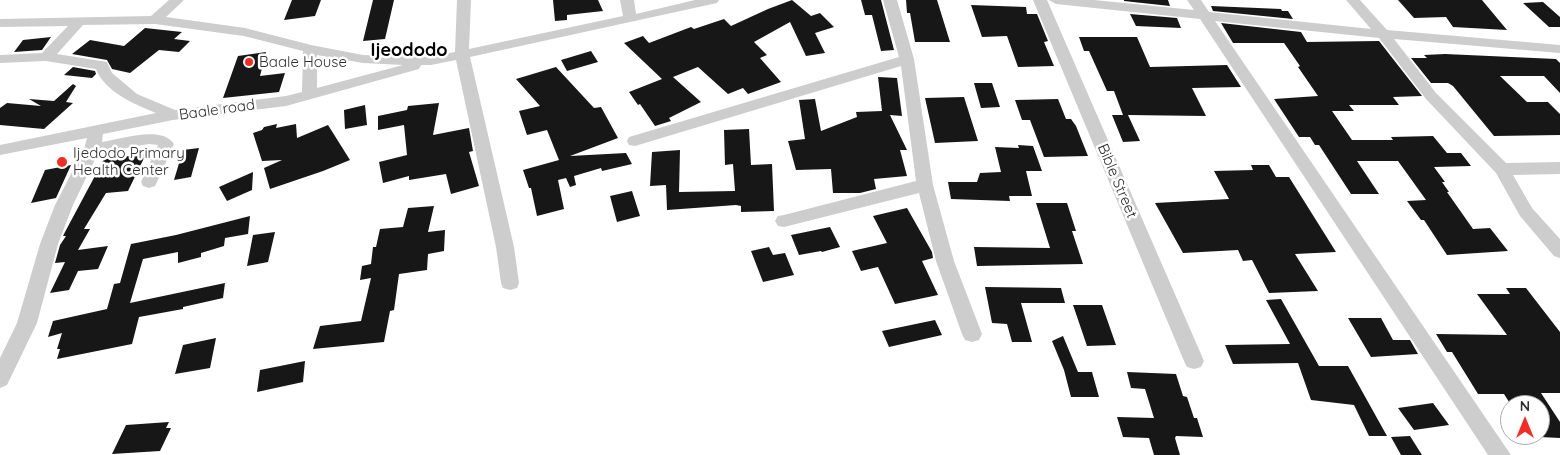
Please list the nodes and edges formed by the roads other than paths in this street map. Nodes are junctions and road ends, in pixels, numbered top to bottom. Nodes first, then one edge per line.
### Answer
1 (177, 0) edge
2 (464, 0) edge
3 (627, 0) edge
4 (712, 0) edge
5 (890, 0) edge
6 (1040, 0) edge
7 (1056, 0) edge
8 (1194, 0) edge
9 (1353, 0) edge
10 (1204, 16) junction
11 (630, 19) junction
12 (155, 20) junction
13 (80, 21) junction
14 (0, 23) edge
15 (1383, 34) junction
16 (310, 49) junction
17 (1560, 49) edge
18 (462, 54) junction
19 (46, 57) junction
20 (0, 59) edge
21 (907, 59) junction
22 (432, 61) junction
23 (309, 94) junction
24 (172, 116) junction
25 (94, 140) junction
26 (636, 141) dead end
27 (0, 150) edge
28 (1560, 168) edge
29 (1502, 169) junction
30 (149, 182) dead end
31 (925, 185) junction
32 (784, 221) dead end
33 (1560, 251) edge
34 (510, 283) dead end
35 (972, 334) dead end
36 (1194, 361) dead end
37 (0, 380) edge
38 (1500, 455) edge

1 - 12 street
2 - 18 street
3 - 11 street
4 - 11 street
5 - 21 street
6 - 36 street, Bible Street
7 - 10 street
8 - 10 street
9 - 15 street
10 - 15 street
10 - 38 street
11 - 18 street
12 - 13 street
12 - 16 street
13 - 14 street
13 - 19 street
15 - 17 street
15 - 29 street
16 - 22 street
16 - 23 street
18 - 22 street
18 - 34 street
19 - 20 street
19 - 24 street
21 - 26 street
21 - 31 street
22 - 23 street, Baale road
23 - 24 street, Baale road
24 - 25 street, Baale road
25 - 27 street, Baale road
25 - 30 street
25 - 37 street
28 - 29 street
29 - 33 street
31 - 32 street
31 - 35 street

